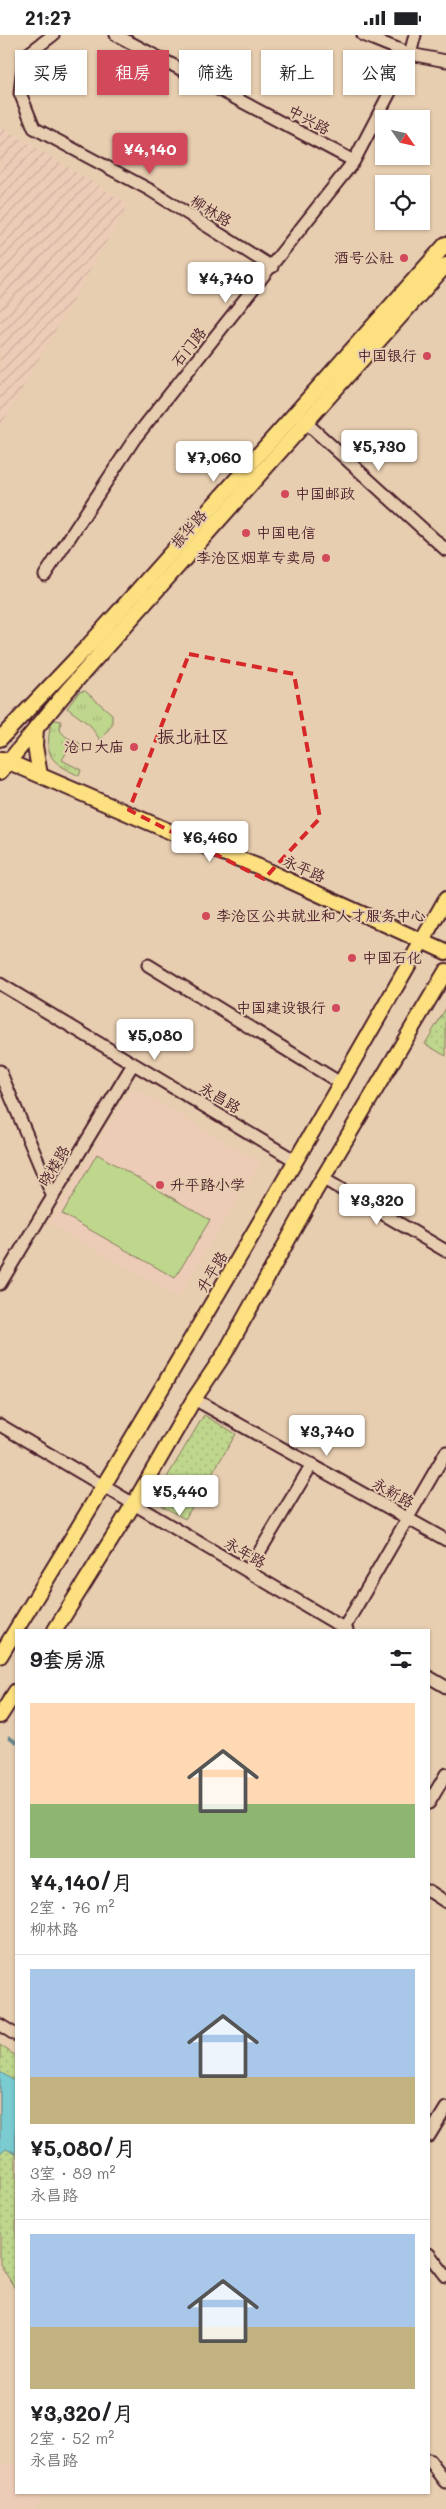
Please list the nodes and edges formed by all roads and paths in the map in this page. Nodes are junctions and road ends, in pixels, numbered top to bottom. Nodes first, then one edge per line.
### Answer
1 (53, 35) edge
2 (116, 35) edge
3 (363, 35) edge
4 (415, 35) edge
5 (400, 50) edge
6 (411, 50) edge
7 (415, 55) edge
8 (446, 61) edge
9 (389, 95) edge
10 (354, 161) junction
11 (446, 244) edge
12 (446, 265) edge
13 (272, 267) junction
14 (300, 418) junction
15 (446, 550) edge
16 (45, 575) dead end
17 (36, 727) junction
18 (0, 739) edge
19 (2, 761) edge
20 (40, 775) junction
21 (446, 899) edge
22 (422, 941) junction
23 (446, 952) edge
24 (148, 965) dead end
25 (446, 971) edge
26 (0, 985) edge
27 (134, 1064) junction
28 (0, 1071) edge
29 (342, 1084) junction
30 (296, 1161) junction
31 (322, 1178) junction
32 (53, 1197) junction
33 (446, 1251) edge
34 (0, 1284) edge
35 (194, 1399) junction
36 (0, 1425) edge
37 (446, 1452) edge
38 (312, 1464) junction
39 (105, 1486) junction
40 (133, 1505) junction
41 (408, 1518) junction
42 (446, 1540) edge
43 (248, 1571) junction
44 (17, 1629) edge
45 (55, 1629) edge
46 (345, 1629) edge
47 (15, 1632) edge
48 (0, 1656) edge
49 (430, 1678) edge
50 (446, 1687) edge
51 (15, 1693) edge
52 (0, 1716) edge
53 (446, 1774) edge
54 (430, 1801) edge
55 (430, 1892) edge
56 (446, 1902) edge
57 (0, 2025) edge
58 (15, 2034) edge
59 (446, 2110) edge
60 (430, 2134) edge
61 (430, 2255) edge
62 (446, 2275) edge
63 (430, 2461) edge
64 (446, 2482) edge

1 - 13 street, 柳林路
2 - 10 street, 中兴路
3 - 5 street
4 - 6 street, 石门路
7 - 8 street
9 - 10 street, 石门路
10 - 13 street, 石门路
11 - 14 main road, 振华路
12 - 14 main road, 振华路
13 - 16 street, 石门路
14 - 15 street
14 - 17 main road, 振华路
14 - 18 main road, 振华路
17 - 19 main road, 振华路
17 - 20 main road
19 - 20 main road, 永平路
20 - 22 main road, 永平路
21 - 22 main road, 升平路
22 - 23 main road, 永平路
22 - 29 main road, 升平路
24 - 29 street
25 - 31 main road
26 - 27 street, 永昌路
27 - 30 street, 永昌路
27 - 32 street, 晓楼路
28 - 32 street
29 - 30 main road, 升平路
30 - 39 main road, 升平路
31 - 33 street
31 - 35 main road
32 - 34 street, 晓楼路
35 - 38 street, 永新路
35 - 40 main road
36 - 39 street, 永年路
37 - 41 street
38 - 41 street, 永新路
38 - 43 street
39 - 40 street, 永年路
39 - 44 main road, 升平路
40 - 43 street, 永年路
40 - 45 main road
41 - 42 street, 永新路
41 - 46 street
43 - 46 street, 永年路
47 - 48 main road, 升平路
49 - 50 street
51 - 52 main road
53 - 54 street
55 - 56 street
57 - 58 street
59 - 60 street
61 - 62 street
63 - 64 street

